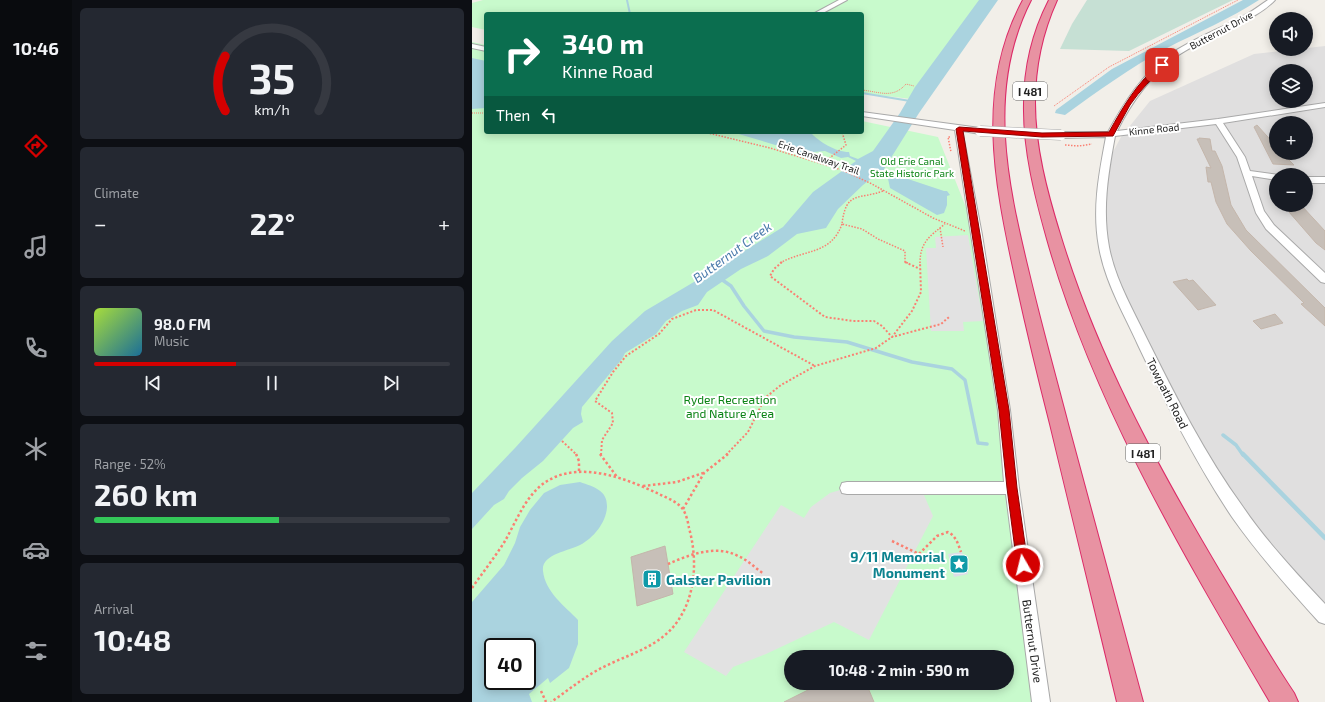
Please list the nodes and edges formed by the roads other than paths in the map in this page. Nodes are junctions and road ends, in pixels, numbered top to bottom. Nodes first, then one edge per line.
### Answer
1 (844, 0) edge
2 (1027, 0) edge
3 (1053, 0) edge
4 (1272, 0) edge
5 (820, 12) edge
6 (472, 46) edge
7 (484, 49) edge
8 (1325, 105) edge
9 (865, 114) edge
10 (1218, 121) junction
11 (959, 129) junction
12 (1111, 134) junction
13 (1247, 173) junction
14 (1269, 176) edge
15 (1313, 180) edge
16 (1325, 180) edge
17 (1325, 279) edge
18 (847, 488) dead end
19 (1012, 488) junction
20 (1325, 616) edge
21 (1041, 702) edge
22 (1130, 702) edge
23 (1285, 702) edge

1 - 5 street
2 - 22 highway, I 481
3 - 23 highway, I 481
4 - 12 street, Butternut Drive
6 - 7 street
8 - 10 street, Kinne Road
9 - 11 street, Kinne Road
10 - 12 street, Kinne Road
10 - 13 street
11 - 12 street, Kinne Road, bridge
11 - 19 street, Butternut Drive
12 - 20 street, Towpath Road
13 - 14 street
13 - 17 street
15 - 16 street
18 - 19 street
19 - 21 street, Butternut Drive

